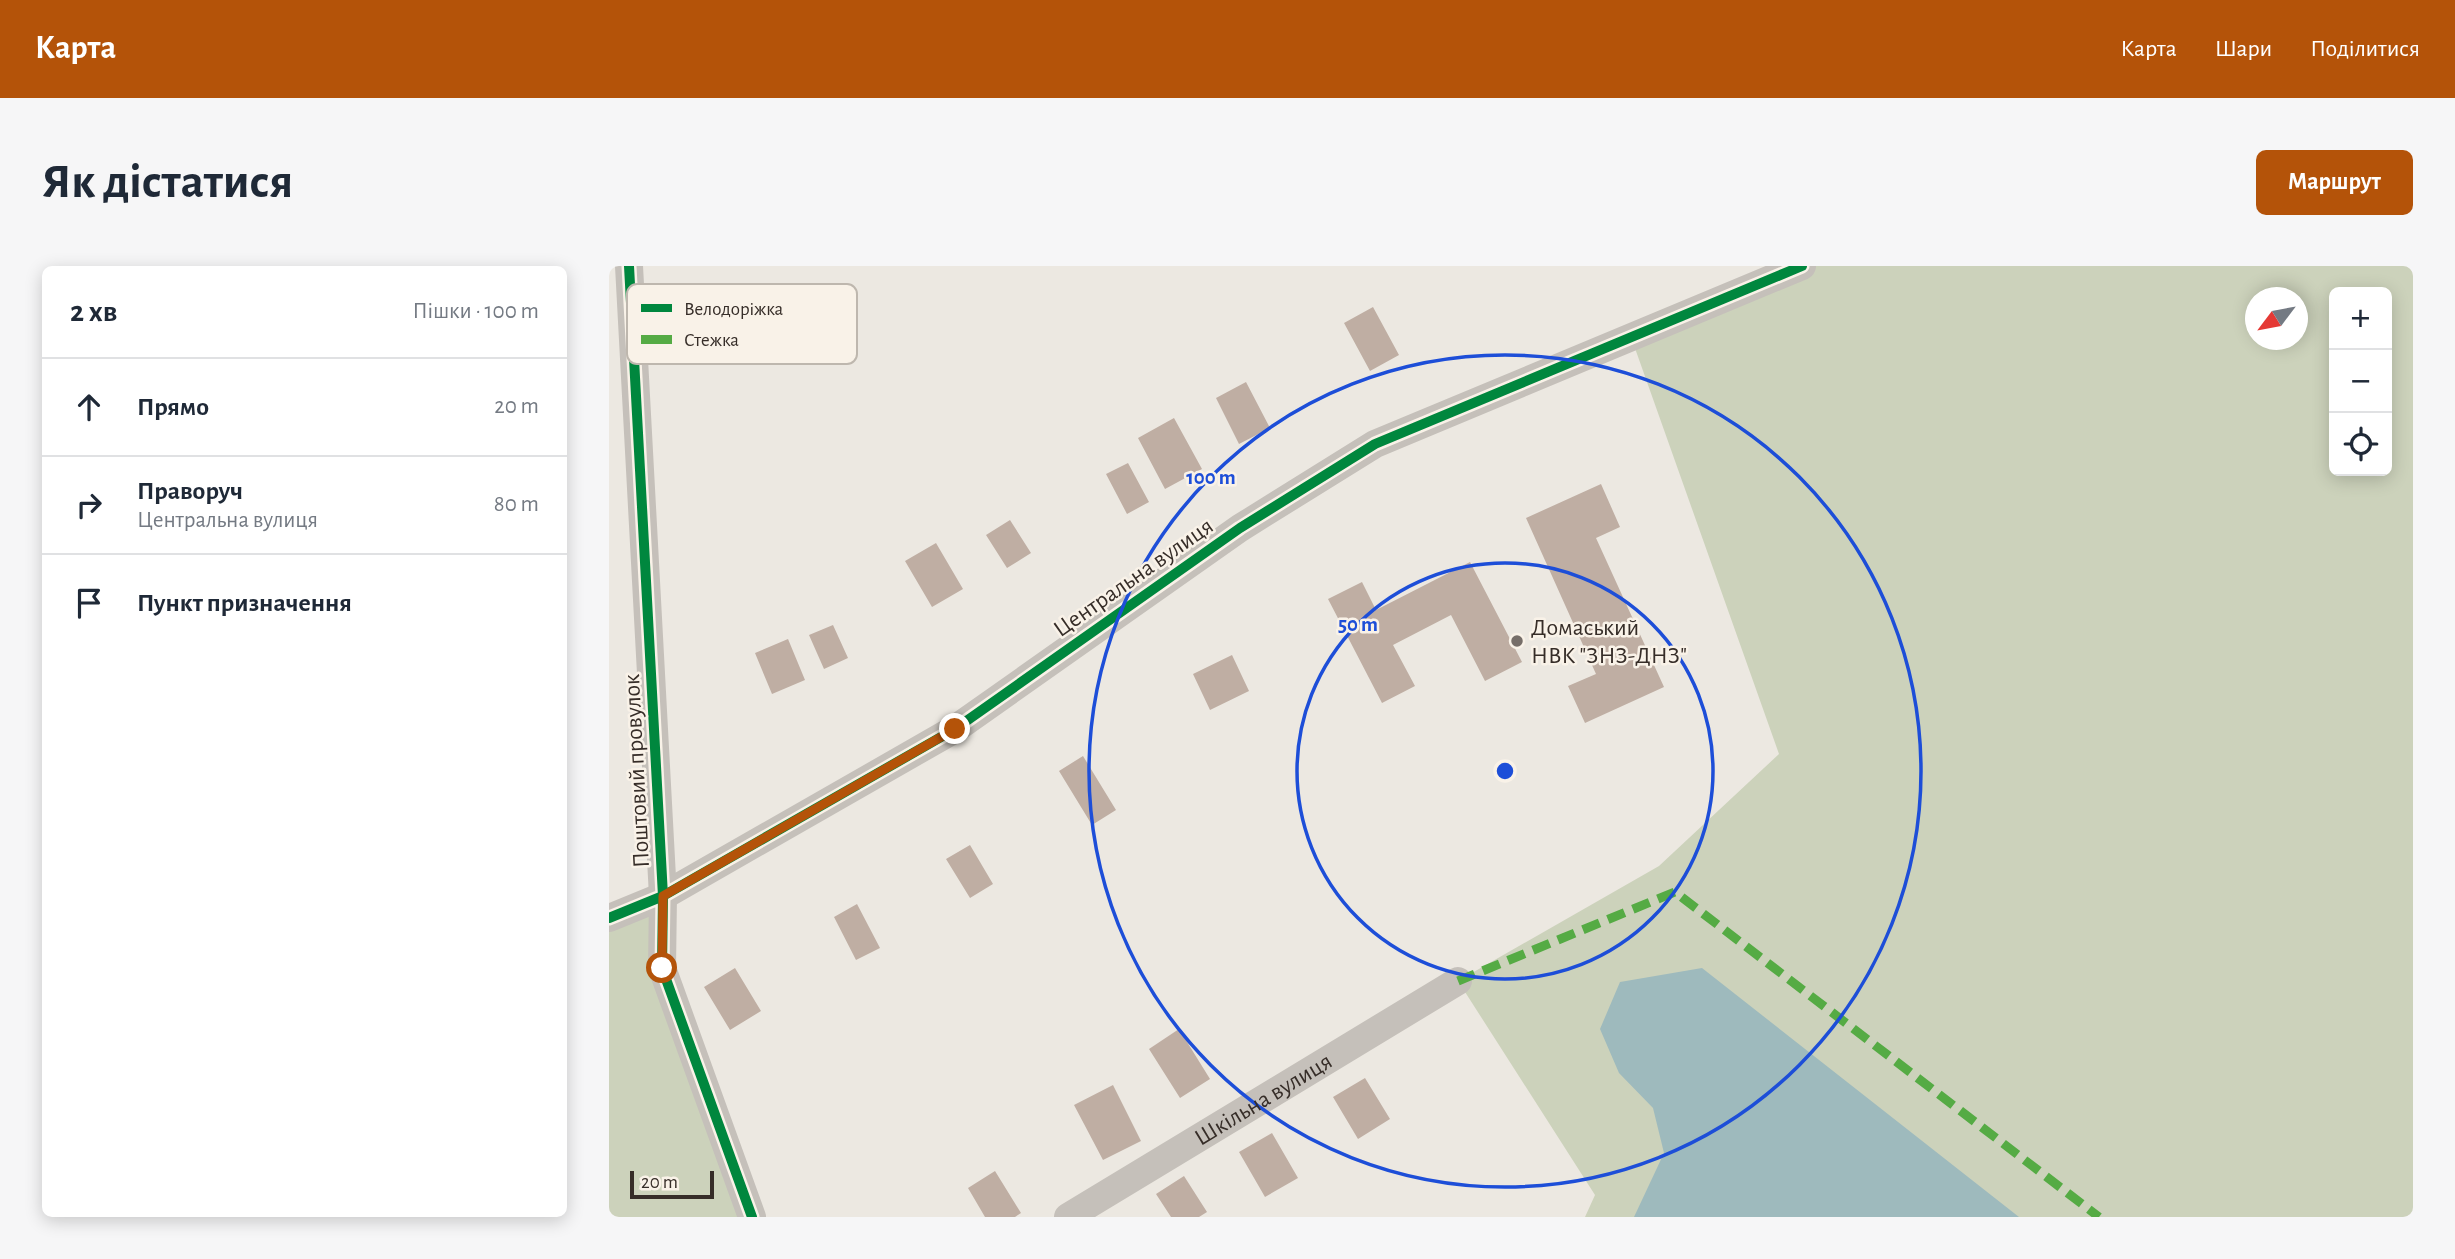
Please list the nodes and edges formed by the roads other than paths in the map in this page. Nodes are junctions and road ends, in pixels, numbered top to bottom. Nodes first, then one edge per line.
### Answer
1 (629, 266) edge
2 (1802, 266) edge
3 (630, 284) edge
4 (634, 364) edge
5 (663, 896) junction
6 (609, 918) edge
7 (1458, 981) dead end
8 (752, 1217) edge
9 (1068, 1217) edge

1 - 3 street, Поштовий провулок
2 - 5 street, Центральна вулиця
4 - 5 street, Поштовий провулок
5 - 6 street, Центральна вулиця
5 - 8 street, Поштовий провулок
7 - 9 street, Шкільна вулиця

